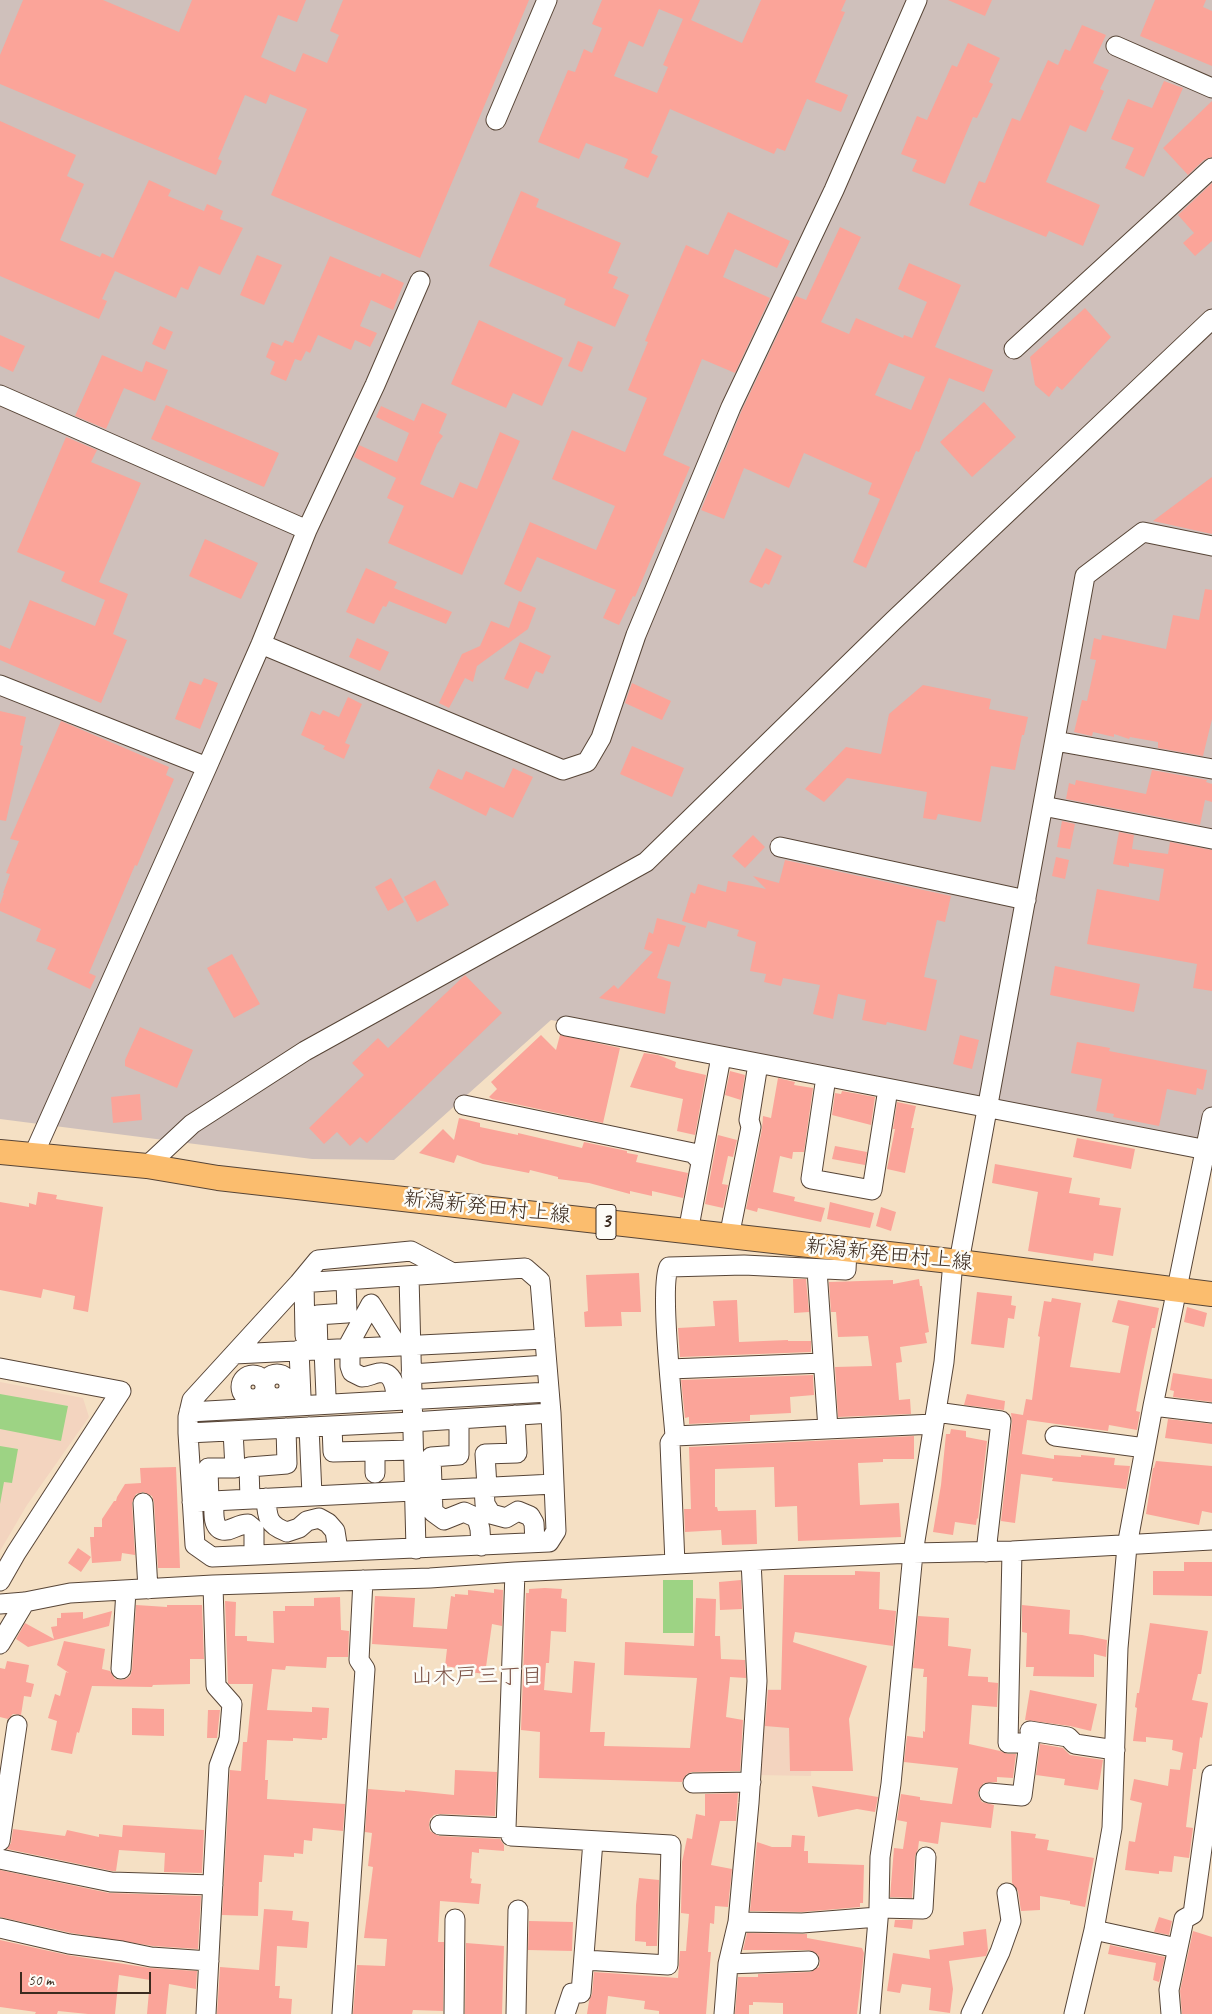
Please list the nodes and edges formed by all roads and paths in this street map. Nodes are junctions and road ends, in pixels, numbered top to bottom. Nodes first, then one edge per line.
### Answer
1 (547, 0) edge
2 (917, 0) edge
3 (1116, 46) dead end
4 (1212, 88) edge
5 (496, 120) dead end
6 (1212, 168) edge
7 (420, 281) dead end
8 (1212, 319) edge
9 (1014, 349) dead end
10 (0, 395) edge
11 (307, 530) junction
12 (1212, 546) edge
13 (261, 644) junction
14 (0, 685) edge
15 (1055, 740) junction
16 (207, 767) junction
17 (1212, 769) edge
18 (1043, 806) junction
19 (1212, 839) edge
20 (780, 847) dead end
21 (1026, 900) junction
22 (566, 1026) dead end
23 (721, 1057) junction
24 (758, 1064) junction
25 (826, 1077) junction
26 (888, 1089) junction
27 (464, 1105) dead end
28 (988, 1108) junction
29 (1212, 1117) edge
30 (1209, 1151) edge
31 (0, 1152) edge
32 (33, 1156) junction
33 (701, 1161) junction
34 (147, 1166) junction
35 (688, 1232) junction
36 (729, 1237) junction
37 (847, 1250) junction
38 (956, 1262) junction
39 (817, 1270) junction
40 (452, 1273) junction
41 (409, 1276) junction
42 (346, 1280) junction
43 (301, 1282) junction
44 (1177, 1290) junction
45 (1212, 1294) edge
46 (545, 1339) junction
47 (404, 1345) junction
48 (349, 1348) junction
49 (312, 1349) junction
50 (276, 1351) junction
51 (244, 1353) junction
52 (823, 1363) junction
53 (547, 1365) junction
54 (0, 1368) edge
55 (670, 1369) junction
56 (276, 1374) dead end
57 (411, 1374) junction
58 (252, 1375) dead end
59 (549, 1392) junction
60 (403, 1399) junction
61 (1153, 1406) junction
62 (189, 1412) junction
63 (551, 1413) junction
64 (1212, 1413) edge
65 (515, 1415) junction
66 (935, 1418) junction
67 (459, 1419) junction
68 (412, 1422) junction
69 (332, 1426) junction
70 (308, 1427) junction
71 (286, 1428) junction
72 (828, 1429) junction
73 (233, 1431) junction
74 (188, 1433) junction
75 (676, 1436) junction
76 (1055, 1436) dead end
77 (1145, 1448) junction
78 (413, 1450) junction
79 (375, 1451) junction
80 (375, 1473) dead end
81 (554, 1484) junction
82 (486, 1487) junction
83 (423, 1489) junction
84 (312, 1495) junction
85 (258, 1498) junction
86 (205, 1501) junction
87 (143, 1503) dead end
88 (1212, 1540) edge
89 (535, 1542) junction
90 (481, 1546) junction
91 (1127, 1546) junction
92 (416, 1549) junction
93 (338, 1550) junction
94 (1012, 1551) junction
95 (986, 1552) junction
96 (912, 1553) junction
97 (254, 1555) junction
98 (752, 1560) junction
99 (676, 1564) junction
100 (516, 1572) junction
101 (363, 1580) junction
102 (0, 1581) edge
103 (213, 1585) junction
104 (148, 1589) junction
105 (126, 1591) junction
106 (25, 1602) junction
107 (0, 1604) edge
108 (0, 1644) edge
109 (121, 1669) dead end
110 (17, 1725) dead end
111 (1030, 1731) dead end
112 (1115, 1750) junction
113 (1212, 1775) edge
114 (751, 1782) junction
115 (693, 1783) dead end
116 (989, 1792) dead end
117 (440, 1825) dead end
118 (511, 1836) dead end
119 (593, 1840) junction
120 (0, 1841) edge
121 (926, 1858) dead end
122 (0, 1859) edge
123 (213, 1885) junction
124 (1007, 1893) dead end
125 (518, 1910) dead end
126 (879, 1913) junction
127 (455, 1919) dead end
128 (738, 1922) junction
129 (0, 1928) edge
130 (1094, 1930) junction
131 (1178, 1948) junction
132 (584, 1960) junction
133 (209, 1961) junction
134 (809, 1961) dead end
135 (728, 1964) junction
136 (206, 2014) edge
137 (342, 2014) edge
138 (454, 2014) edge
139 (516, 2014) edge
140 (565, 2014) edge
141 (724, 2014) edge
142 (870, 2014) edge
143 (971, 2014) edge
144 (1074, 2014) edge
145 (1171, 2014) edge

1 - 5 street
2 - 13 street
3 - 4 street
6 - 9 street
7 - 11 street
8 - 34 street
10 - 11 street
11 - 13 street
12 - 15 street
13 - 16 street
14 - 16 street
15 - 17 street
15 - 18 street
16 - 32 street
18 - 19 street
18 - 21 street
20 - 21 street
21 - 28 street
22 - 23 street
23 - 24 street
23 - 33 street
24 - 25 street
24 - 36 street
25 - 26 street
25 - 26 street
26 - 28 street
27 - 33 street
28 - 30 street
28 - 38 street
29 - 30 street
30 - 44 street
31 - 32 main road, 新潟新発田村上線 / 3
32 - 34 main road, 新潟新発田村上線 / 3
33 - 35 street
34 - 35 main road, 新潟新発田村上線 / 3
35 - 36 main road, 新潟新発田村上線 / 3
36 - 37 main road, 新潟新発田村上線 / 3
37 - 38 main road, 新潟新発田村上線 / 3
37 - 39 street
38 - 44 main road, 新潟新発田村上線 / 3
38 - 66 street
39 - 52 street
39 - 55 street
40 - 41 street
40 - 43 street
40 - 46 street
41 - 42 street
41 - 47 street
42 - 43 street
42 - 49 street
43 - 49 street
43 - 51 street
44 - 45 main road, 新潟新発田村上線 / 3
44 - 61 street
46 - 47 street
46 - 53 street
47 - 48 street
47 - 48 street
47 - 57 street
48 - 49 street
48 - 60 street
49 - 49 street
49 - 50 street
50 - 51 street
50 - 56 street
51 - 58 street
51 - 62 street
52 - 55 street
52 - 72 street
53 - 57 street
53 - 59 street
54 - 102 street
55 - 75 street
57 - 60 street
59 - 60 street
59 - 63 street
60 - 62 street
60 - 68 street
61 - 64 street
61 - 77 street
62 - 74 street
63 - 65 street
63 - 81 street
65 - 67 street
65 - 82 street
66 - 72 street
66 - 95 street
66 - 96 street
67 - 68 street
67 - 83 street
68 - 69 street
68 - 78 street
69 - 70 street
69 - 79 street
70 - 71 street
70 - 84 street
71 - 73 street
71 - 85 street
72 - 75 street
73 - 74 street
73 - 86 street
74 - 86 street
75 - 99 street
76 - 77 street
77 - 91 street
78 - 79 street
78 - 83 street
79 - 80 street
81 - 82 street
81 - 89 street
82 - 83 street
82 - 89 street
83 - 84 street
83 - 90 street
83 - 92 street
84 - 85 street
85 - 86 street
85 - 93 street
86 - 97 street
86 - 97 street
87 - 104 street
88 - 91 street
89 - 90 street
90 - 92 street
91 - 94 street
91 - 112 street
92 - 93 street
93 - 97 street
94 - 95 street
94 - 116 street
95 - 96 street
96 - 98 street
96 - 126 street
98 - 99 street
98 - 114 street
99 - 100 street
100 - 101 street
100 - 117 street
101 - 103 street
101 - 137 street
103 - 104 street
103 - 123 street
104 - 105 street
105 - 106 street
105 - 109 street
106 - 107 street
106 - 108 street
110 - 120 street
111 - 112 street
112 - 130 street
113 - 131 street
114 - 115 street
114 - 128 street
118 - 119 street
119 - 132 street
119 - 132 street
121 - 126 street
122 - 123 street
123 - 133 street
124 - 143 street
125 - 139 street
126 - 128 street
126 - 142 street
127 - 138 street
128 - 135 street
129 - 133 street
130 - 131 street
130 - 144 street
131 - 145 street
132 - 140 street
133 - 136 street
134 - 135 street
135 - 141 street

